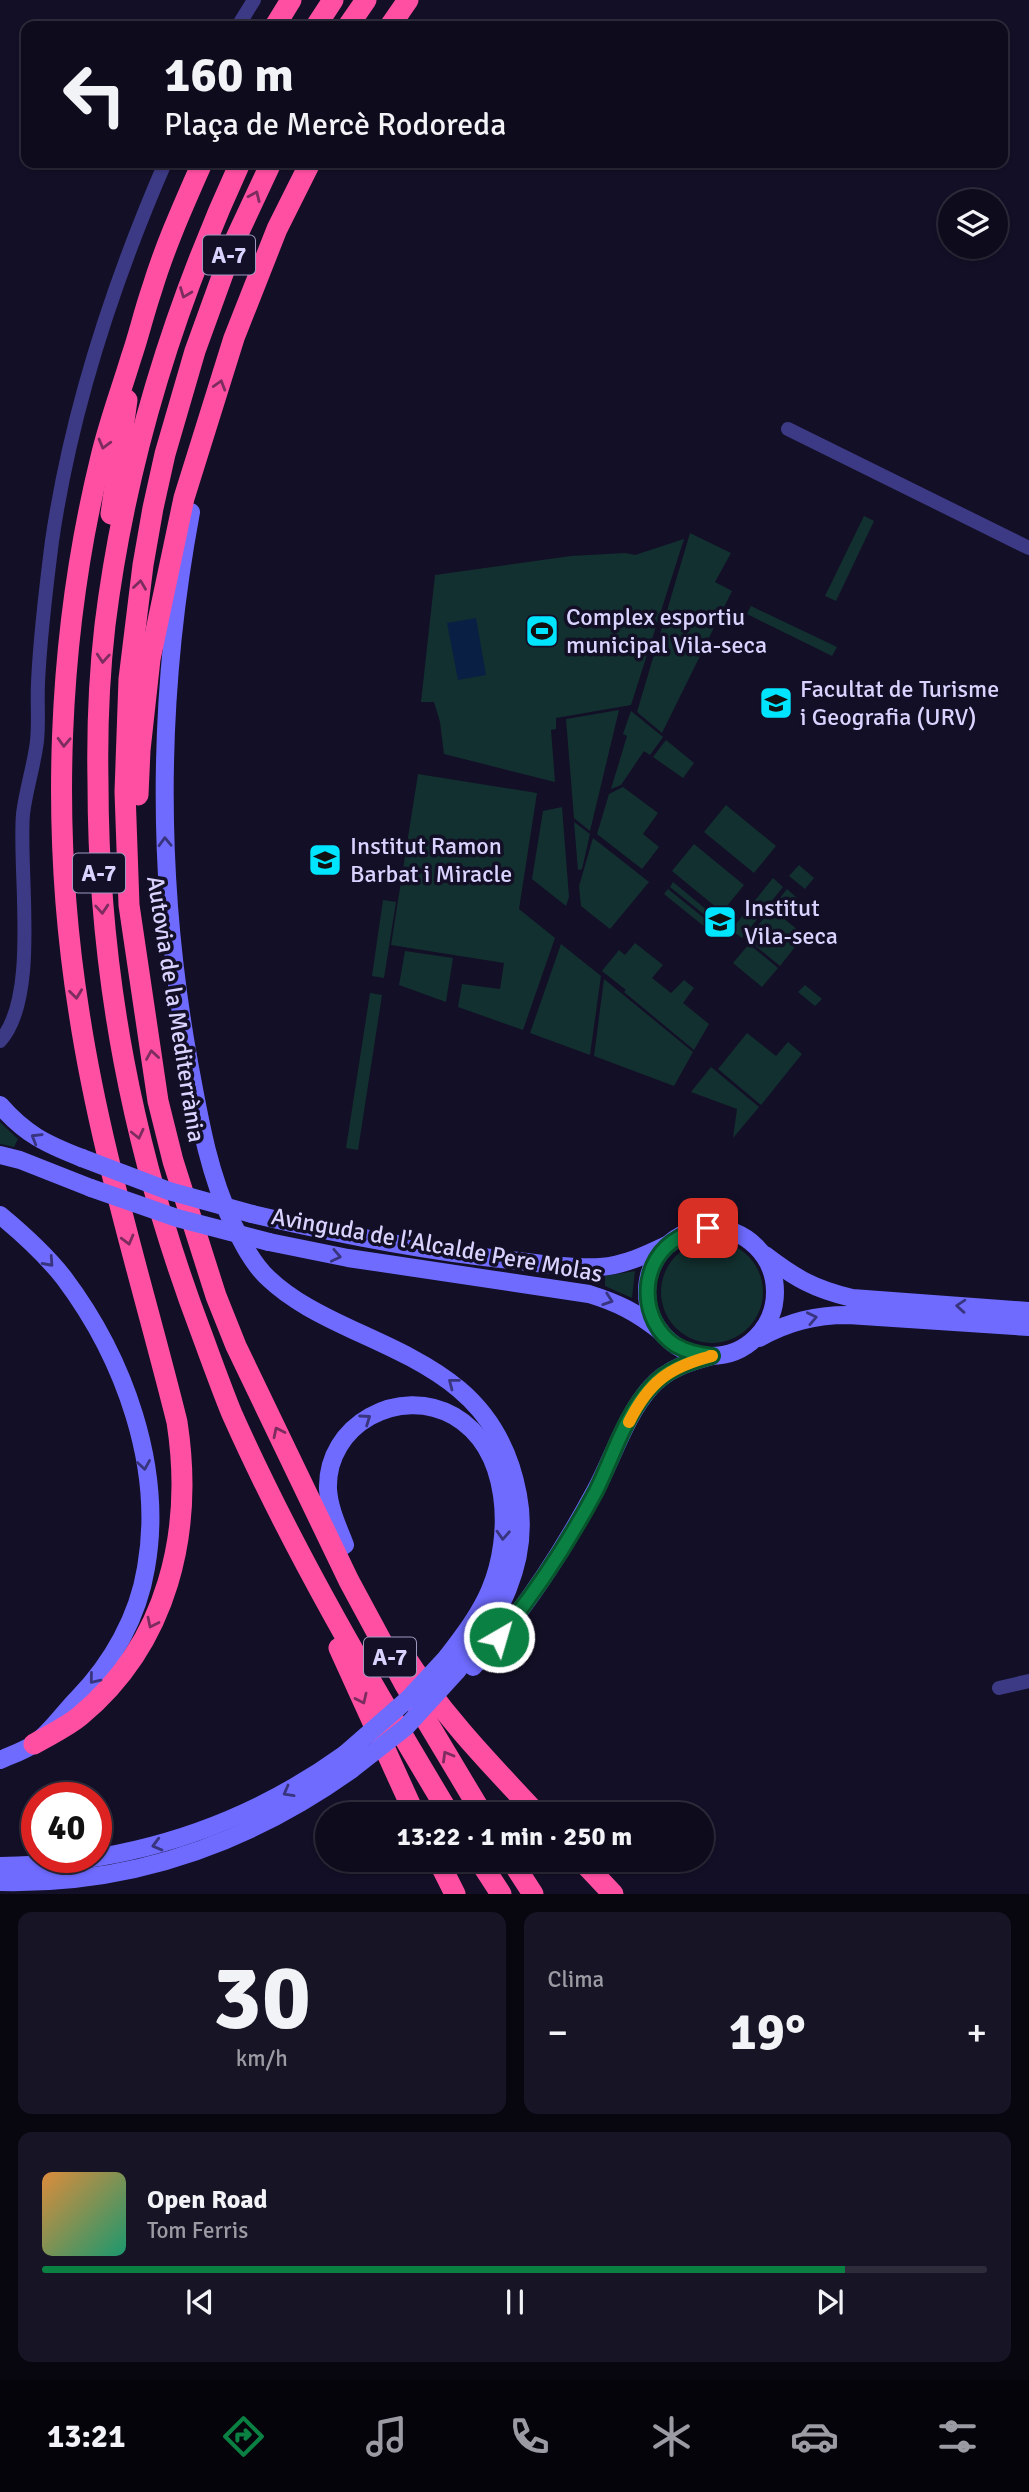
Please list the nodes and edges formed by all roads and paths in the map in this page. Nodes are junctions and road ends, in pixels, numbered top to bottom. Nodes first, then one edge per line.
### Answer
1 (254, 0) edge
2 (291, 0) edge
3 (333, 0) edge
4 (366, 0) edge
5 (408, 0) edge
6 (241, 21) edge
7 (278, 21) edge
8 (319, 21) edge
9 (351, 21) edge
10 (393, 21) edge
11 (163, 168) edge
12 (200, 168) edge
13 (238, 168) edge
14 (269, 168) edge
15 (308, 168) edge
16 (132, 356) junction
17 (788, 429) dead end
18 (201, 450) junction
19 (1029, 548) edge
20 (105, 625) junction
21 (129, 905) junction
22 (0, 1041) edge
23 (0, 1105) edge
24 (0, 1155) edge
25 (0, 1215) edge
26 (671, 1243) junction
27 (760, 1250) junction
28 (1029, 1311) edge
29 (1029, 1327) edge
30 (660, 1331) junction
31 (750, 1343) junction
32 (712, 1356) junction
33 (307, 1493) junction
34 (345, 1545) junction
35 (308, 1569) junction
36 (456, 1668) junction
37 (1029, 1681) edge
38 (999, 1688) dead end
39 (34, 1744) junction
40 (0, 1760) edge
41 (348, 1762) junction
42 (409, 1802) edge
43 (442, 1802) edge
44 (474, 1802) edge
45 (526, 1802) edge
46 (190, 1844) junction
47 (0, 1866) edge
48 (444, 1872) edge
49 (487, 1872) edge
50 (519, 1872) edge
51 (592, 1872) edge
52 (0, 1882) edge
53 (455, 1894) edge
54 (501, 1894) edge
55 (533, 1894) edge
56 (613, 1894) edge

1 - 6 street
2 - 7 highway
3 - 8 highway
4 - 9 highway
5 - 10 highway
11 - 22 street
12 - 16 highway
13 -> 20 highway, A-7
21 -> 14 highway, Autovia de la Mediterrània / A-7
18 -> 15 highway
16 - 20 highway
16 -> 39 highway
17 - 19 street
18 - 21 highway
36 -> 18 street
20 -> 35 highway, A-7
33 -> 21 highway, Autovia de la Mediterrània / A-7
26 -> 23 street, Avinguda de l'Alcalde Pere Molas, bridge
24 -> 30 street, Avinguda de l'Alcalde Pere Molas, bridge
25 -> 39 street
26 - 27 street
26 - 30 street
28 -> 27 street
27 - 31 street
31 -> 29 street
30 - 32 street
31 - 32 street
32 - 36 street
33 - 34 highway
44 -> 33 highway, Autovia de la Mediterrània / A-7
34 -> 36 street
34 - 45 highway
35 -> 42 highway
35 - 43 highway, A-7
36 - 41 street, bridge
36 - 41 street, bridge
37 - 38 street
39 - 40 street
41 - 46 street
46 -> 47 street
46 - 52 street
48 - 53 highway
49 - 54 highway
50 - 55 highway
51 - 56 highway

